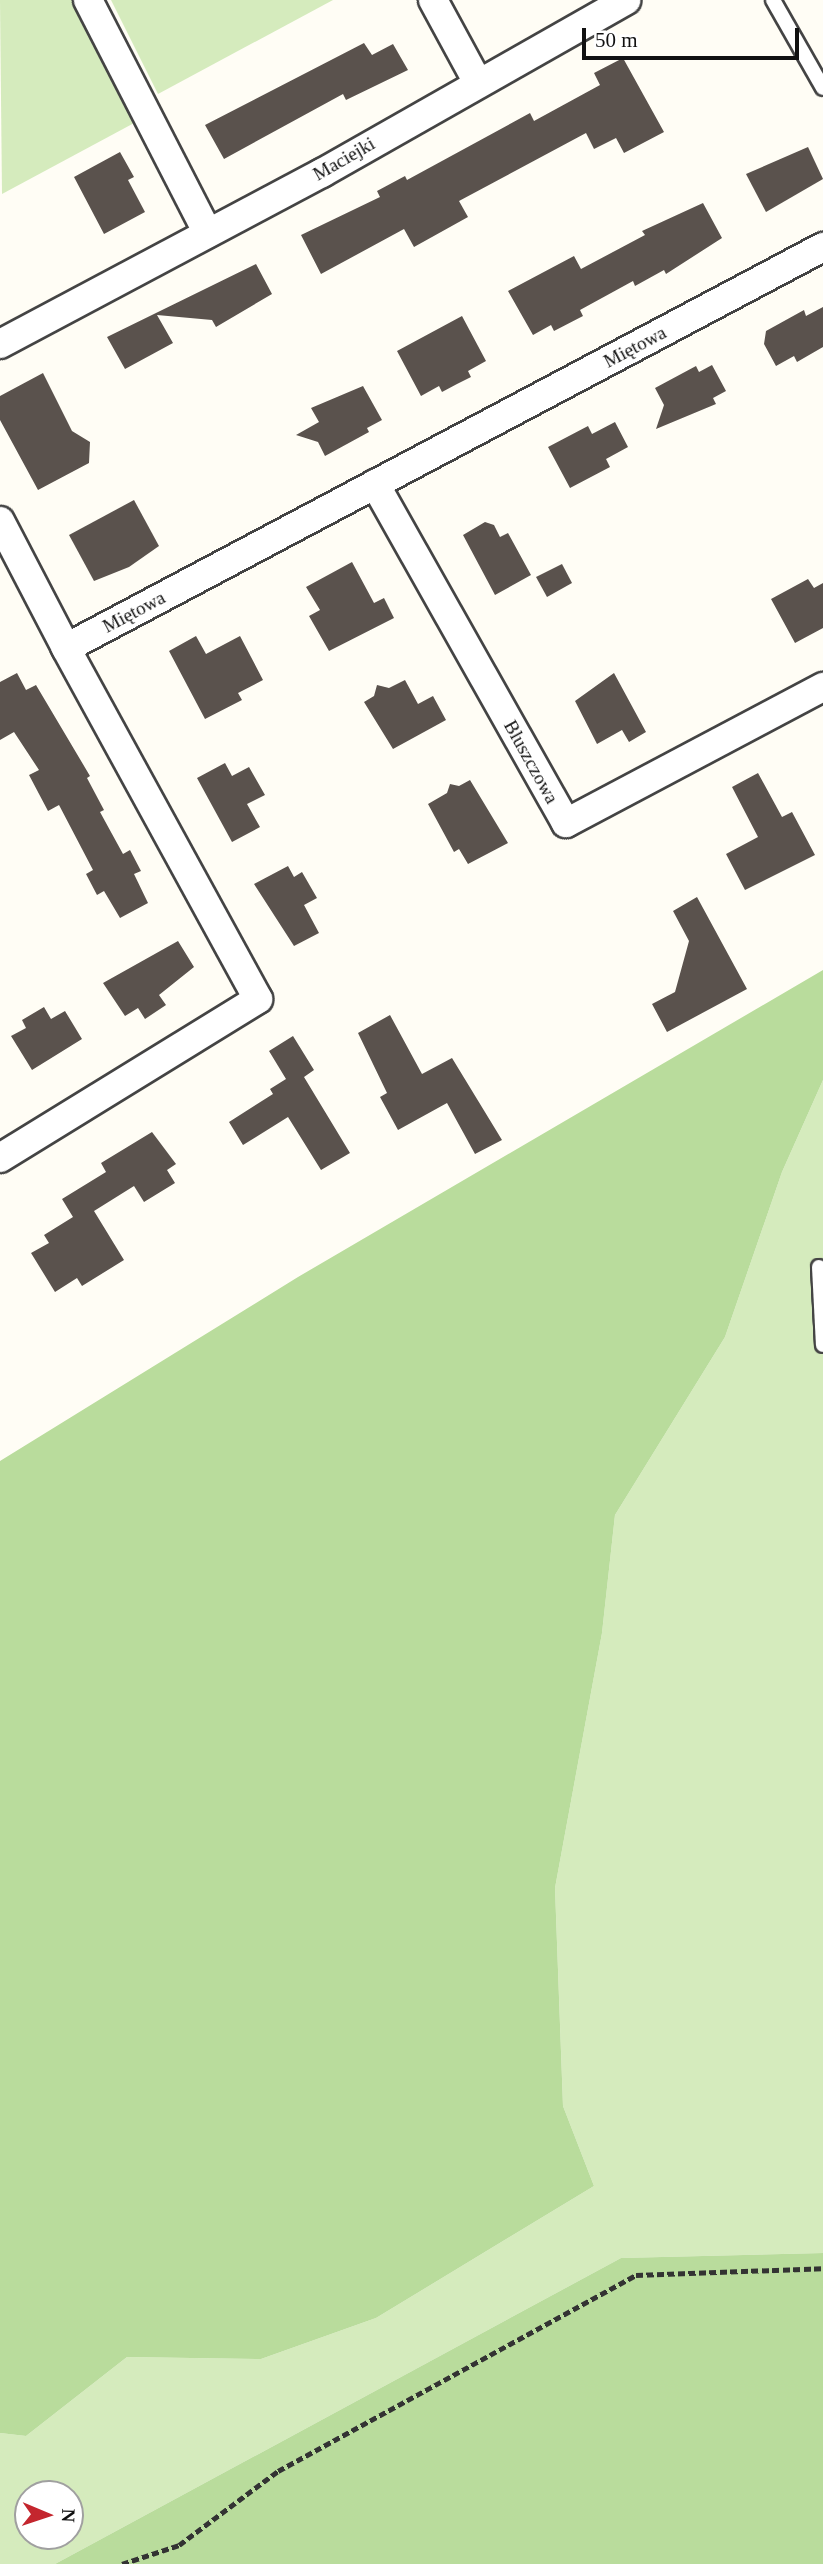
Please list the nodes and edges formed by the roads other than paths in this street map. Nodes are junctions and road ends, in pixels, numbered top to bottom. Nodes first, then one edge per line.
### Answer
1 (88, 0) edge
2 (433, 0) edge
3 (626, 0) edge
4 (773, 0) edge
5 (477, 81) junction
6 (823, 88) edge
7 (208, 233) junction
8 (823, 247) edge
9 (0, 344) edge
10 (375, 485) junction
11 (0, 522) edge
12 (66, 648) junction
13 (823, 687) edge
14 (0, 1158) edge
15 (819, 1267) dead end
16 (823, 1345) edge

1 - 7 street
2 - 5 street
3 - 5 street, Maciejki
4 - 6 lane
5 - 7 street, Maciejki
7 - 9 street, Maciejki
8 - 10 street, Miętowa
10 - 12 street, Miętowa
10 - 13 street, Bluszczowa
11 - 12 street
12 - 14 street
15 - 16 lane

